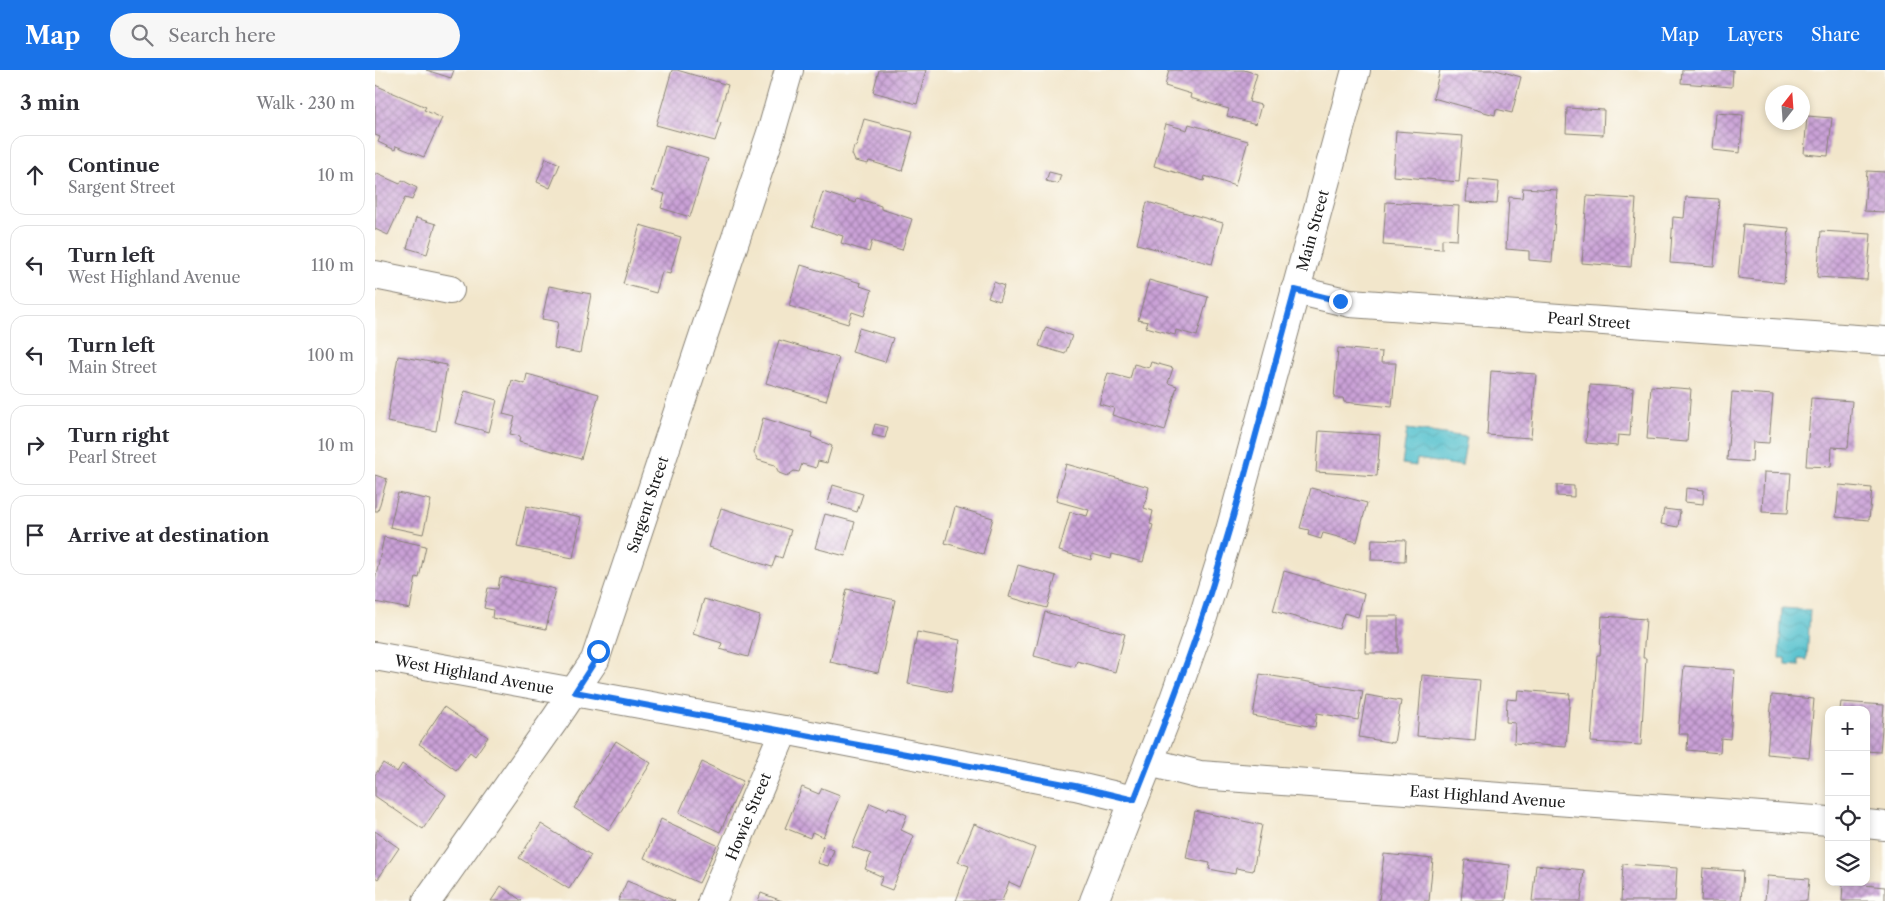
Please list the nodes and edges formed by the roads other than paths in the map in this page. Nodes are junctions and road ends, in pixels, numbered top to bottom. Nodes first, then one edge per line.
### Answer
1 (789, 70) edge
2 (1356, 70) edge
3 (375, 275) edge
4 (450, 290) dead end
5 (1295, 290) junction
6 (1885, 341) edge
7 (375, 656) edge
8 (575, 692) junction
9 (784, 730) junction
10 (1149, 762) junction
11 (1134, 800) junction
12 (1825, 822) edge
13 (1870, 824) edge
14 (1885, 826) edge
15 (427, 901) edge
16 (712, 901) edge
17 (1094, 901) edge

1 - 8 street, Sargent Street
2 - 5 street, Main Street
3 - 4 street
5 - 6 street, Pearl Street
5 - 10 street, Main Street
7 - 8 street, West Highland Avenue
8 - 9 street, West Highland Avenue
8 - 15 street, Sargent Street
9 - 11 street, West Highland Avenue
9 - 16 street, Howie Street
10 - 11 street, Main Street
10 - 12 street, East Highland Avenue
11 - 17 street, Main Street
13 - 14 street

